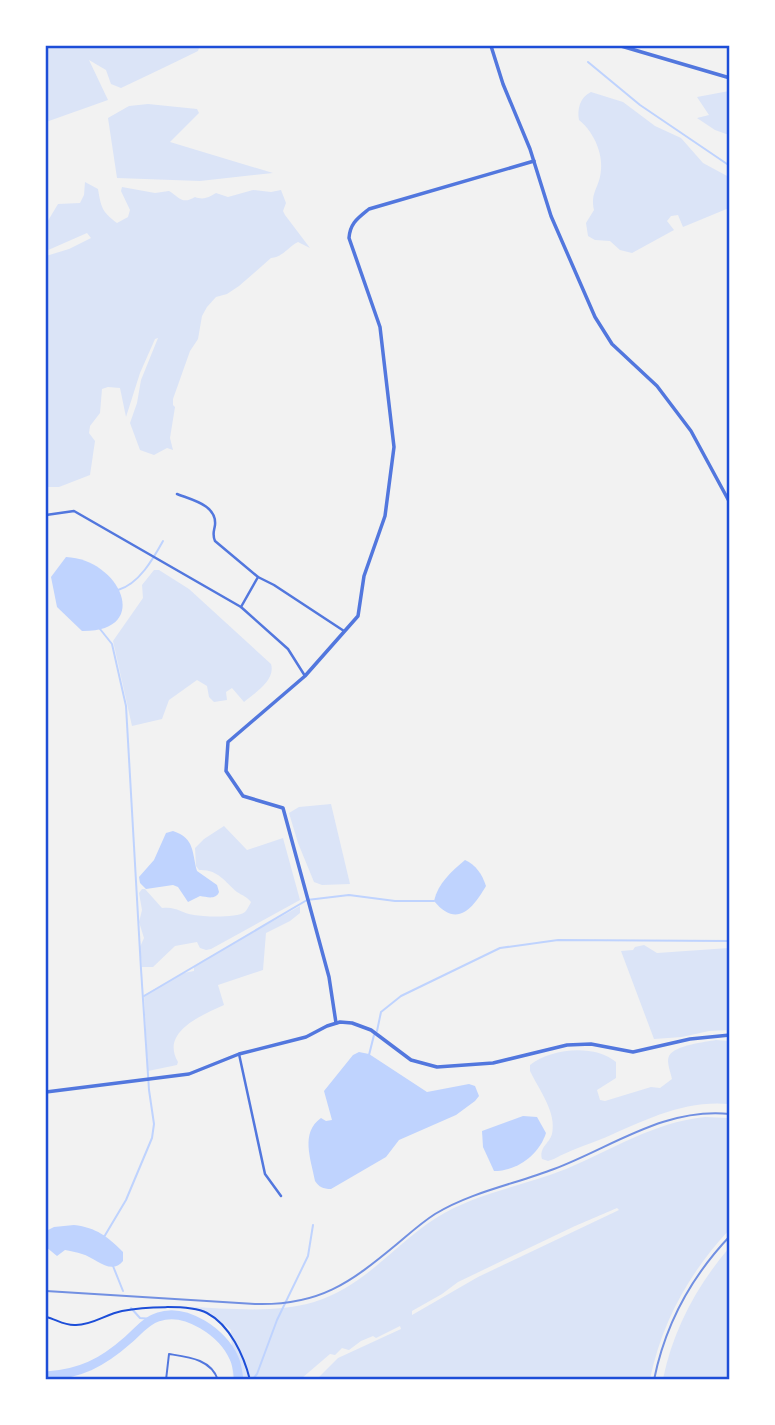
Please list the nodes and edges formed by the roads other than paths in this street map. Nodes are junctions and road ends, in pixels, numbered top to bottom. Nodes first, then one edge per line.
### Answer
1 (491, 46) edge
2 (621, 46) edge
3 (730, 78) edge
4 (534, 161) junction
5 (177, 494) dead end
6 (730, 503) edge
7 (46, 515) edge
8 (258, 578) junction
9 (241, 607) junction
10 (344, 631) junction
11 (305, 676) junction
12 (336, 1023) junction
13 (730, 1035) edge
14 (239, 1054) junction
15 (46, 1093) edge
16 (281, 1196) dead end
17 (166, 1380) edge
18 (218, 1380) edge

1 - 4 street
2 - 3 street
4 - 6 street
4 - 10 street
5 - 8 street
7 - 9 street
8 - 9 street
8 - 10 street
9 - 11 street
10 - 11 street
11 - 12 street
12 - 13 street
12 - 14 street
14 - 15 street
14 - 16 street
17 - 18 lane

